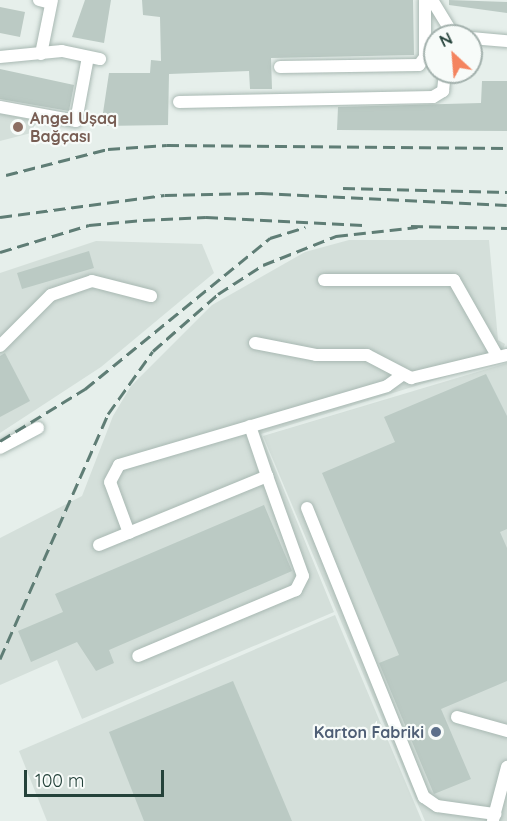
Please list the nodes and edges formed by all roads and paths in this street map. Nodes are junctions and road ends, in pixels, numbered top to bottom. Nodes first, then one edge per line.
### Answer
1 (425, 0) edge
2 (432, 0) edge
3 (47, 1) edge
4 (447, 24) edge
5 (483, 39) edge
6 (507, 41) edge
7 (41, 54) junction
8 (0, 57) edge
9 (280, 68) dead end
10 (443, 84) edge
11 (179, 102) dead end
12 (0, 107) edge
13 (324, 280) dead end
14 (151, 296) dead end
15 (255, 343) dead end
16 (0, 346) edge
17 (502, 355) edge
18 (401, 376) junction
19 (250, 426) junction
20 (38, 428) dead end
21 (0, 448) edge
22 (267, 476) junction
23 (307, 508) dead end
24 (129, 533) junction
25 (99, 545) dead end
26 (138, 656) dead end
27 (457, 717) dead end
28 (507, 731) edge
29 (507, 767) edge
30 (494, 817) edge

1 - 9 lane
2 - 4 lane
3 - 7 lane
5 - 6 lane
7 - 8 lane
7 - 12 lane
10 - 11 lane
13 - 17 lane
14 - 16 lane
15 - 18 lane
17 - 18 lane
18 - 19 lane
19 - 22 lane
19 - 24 lane
20 - 21 lane
22 - 24 lane
22 - 26 lane
23 - 30 lane
24 - 25 lane
27 - 28 lane
29 - 30 lane

